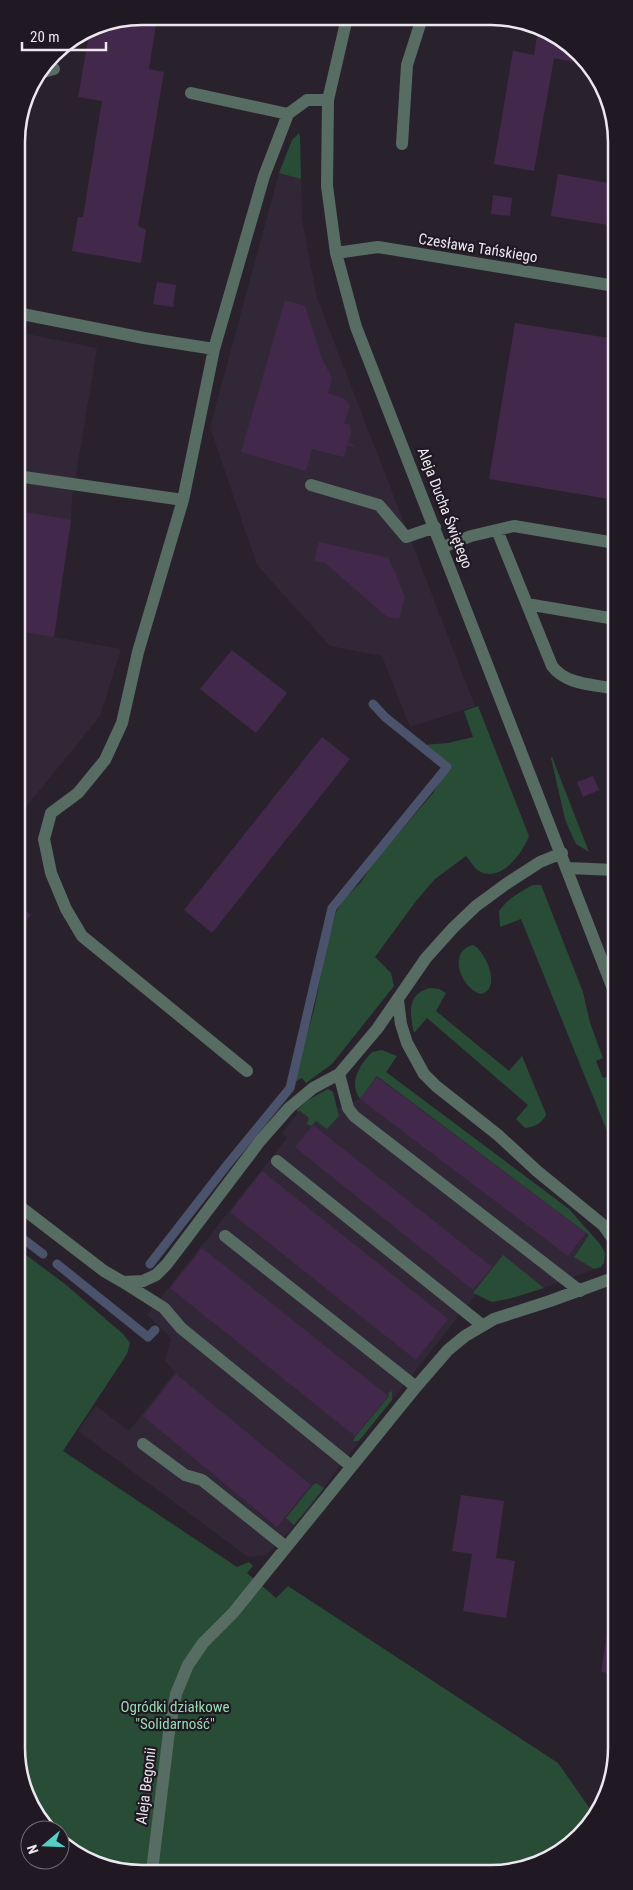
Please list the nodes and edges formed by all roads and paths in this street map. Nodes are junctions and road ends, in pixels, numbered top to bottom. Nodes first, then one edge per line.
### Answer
1 (344, 25) edge
2 (420, 25) edge
3 (54, 69) dead end
4 (50, 70) edge
5 (192, 93) dead end
6 (328, 100) junction
7 (288, 114) junction
8 (402, 144) dead end
9 (336, 253) junction
10 (608, 285) edge
11 (25, 314) edge
12 (214, 349) junction
13 (25, 477) edge
14 (311, 485) dead end
15 (183, 500) junction
16 (435, 527) junction
17 (497, 530) junction
18 (608, 542) edge
19 (443, 547) junction
20 (527, 604) junction
21 (608, 618) edge
22 (608, 688) edge
23 (562, 853) junction
24 (568, 868) junction
25 (608, 870) edge
26 (608, 973) edge
27 (398, 1000) junction
28 (247, 1070) dead end
29 (339, 1074) junction
30 (277, 1161) dead end
31 (25, 1210) edge
32 (608, 1231) edge
33 (225, 1236) dead end
34 (608, 1280) edge
35 (124, 1282) junction
36 (580, 1291) junction
37 (482, 1325) junction
38 (416, 1387) junction
39 (143, 1444) dead end
40 (351, 1466) junction
41 (286, 1547) junction
42 (153, 1865) edge

1 - 6 street, Aleja Ducha Świętego
2 - 8 street
3 - 4 street
5 - 7 street
6 - 7 street
6 - 9 street, Aleja Ducha Świętego
7 - 12 street
9 - 10 street, Czesława Tańskiego
9 - 16 street, Aleja Ducha Świętego
11 - 12 street
12 - 15 street
13 - 15 street
14 - 16 street
15 - 28 street
16 - 19 street, Aleja Ducha Świętego
17 - 18 street
17 - 19 street
17 - 20 street
19 - 23 street, Aleja Ducha Świętego
20 - 21 street
20 - 22 street
23 - 24 street, Aleja Ducha Świętego
23 - 27 street
24 - 25 street
24 - 26 street, Aleja Ducha Świętego
27 - 29 street
27 - 32 street
29 - 35 street
29 - 36 street
30 - 37 street
31 - 35 street
33 - 38 street
34 - 36 street, Aleja Begonii
35 - 40 street
36 - 37 street, Aleja Begonii
37 - 38 street, Aleja Begonii
38 - 40 street, Aleja Begonii
39 - 41 street
40 - 41 street, Aleja Begonii
41 - 42 street, Aleja Begonii

